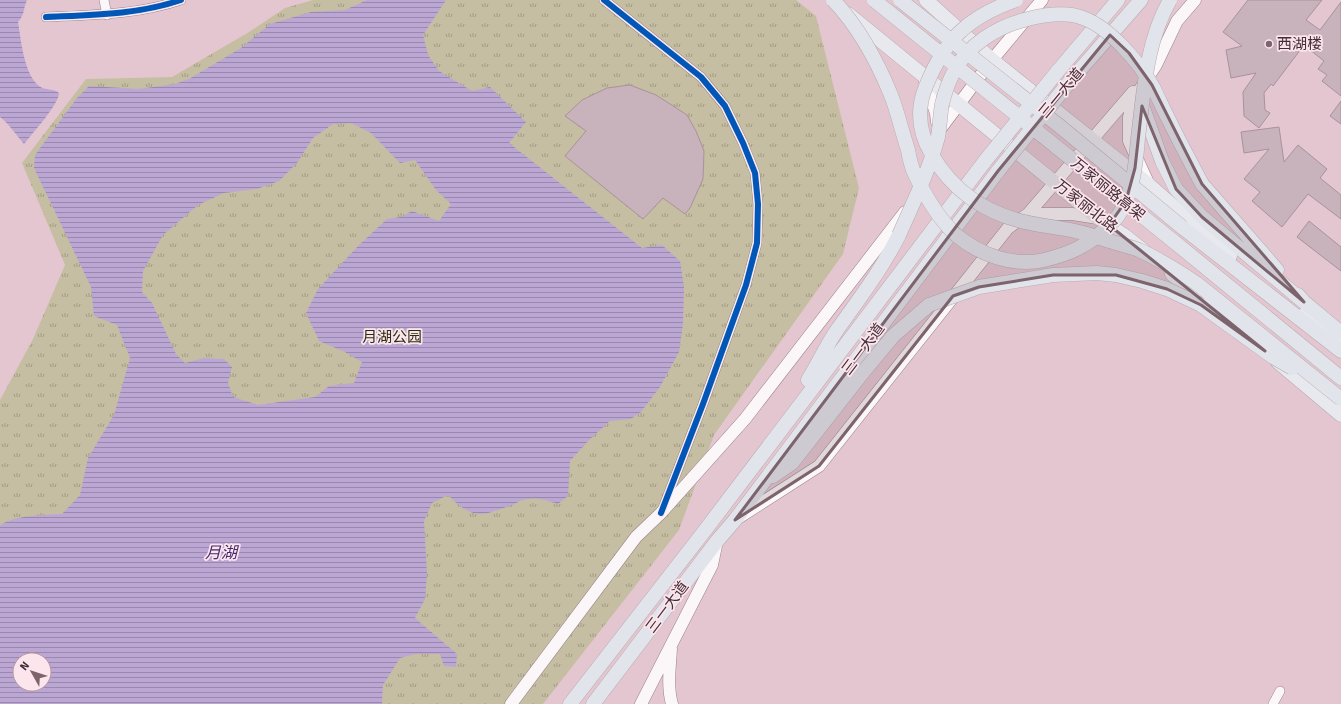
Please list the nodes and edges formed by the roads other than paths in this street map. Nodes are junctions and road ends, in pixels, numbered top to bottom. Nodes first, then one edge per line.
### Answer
1 (104, 0) edge
2 (181, 0) edge
3 (604, 0) edge
4 (830, 0) edge
5 (833, 0) edge
6 (874, 0) edge
7 (900, 0) edge
8 (926, 0) edge
9 (1016, 0) edge
10 (1042, 0) edge
11 (1118, 0) edge
12 (1141, 0) edge
13 (1170, 0) edge
14 (1195, 0) edge
15 (107, 15) junction
16 (46, 17) dead end
17 (992, 60) junction
18 (1156, 65) junction
19 (922, 74) junction
20 (959, 104) junction
21 (1142, 105) junction
22 (937, 133) junction
23 (1093, 140) junction
24 (1056, 183) junction
25 (1149, 185) junction
26 (1028, 214) junction
27 (1098, 218) junction
28 (1304, 302) junction
29 (1341, 333) edge
30 (1341, 340) edge
31 (1341, 351) edge
32 (1341, 378) edge
33 (1341, 399) edge
34 (1341, 415) edge
35 (776, 435) junction
36 (761, 485) junction
37 (661, 513) junction
38 (735, 520) junction
39 (717, 541) junction
40 (671, 645) junction
41 (1280, 691) dead end
42 (511, 704) edge
43 (570, 704) edge
44 (593, 704) edge
45 (641, 704) edge
46 (672, 704) edge
47 (1273, 704) edge

1 - 15 street
2 - 15 street
3 - 37 street
4 - 19 main road, 万家丽北路
5 - 21 highway, bridge
6 - 32 highway, 万家丽路高架, bridge
7 - 31 highway, 万家丽路高架, bridge
8 - 17 main road
9 - 33 highway, bridge
10 - 17 main road
11 - 35 highway, 三一大道, bridge
12 - 36 highway, 三一大道, bridge
13 - 21 highway, bridge
14 - 18 main road
15 - 16 street
17 - 20 main road
17 - 23 main road
18 - 23 main road
18 - 25 main road
19 - 20 main road, 万家丽北路
19 - 22 main road
20 - 22 main road
20 - 24 main road, 万家丽北路
21 - 28 highway
22 - 37 main road
23 - 24 main road
23 - 25 main road
24 - 26 main road
24 - 27 main road, 万家丽北路
25 - 30 main road
26 - 27 main road
26 - 38 main road
27 - 34 main road, 万家丽北路
28 - 29 highway
28 - 35 highway, bridge
33 - 36 highway, bridge
35 - 43 highway, 三一大道
36 - 38 highway, 三一大道
37 - 42 main road
38 - 39 highway, 三一大道
39 - 40 main road
39 - 44 highway, 三一大道
40 - 45 main road
40 - 46 main road
41 - 47 street

